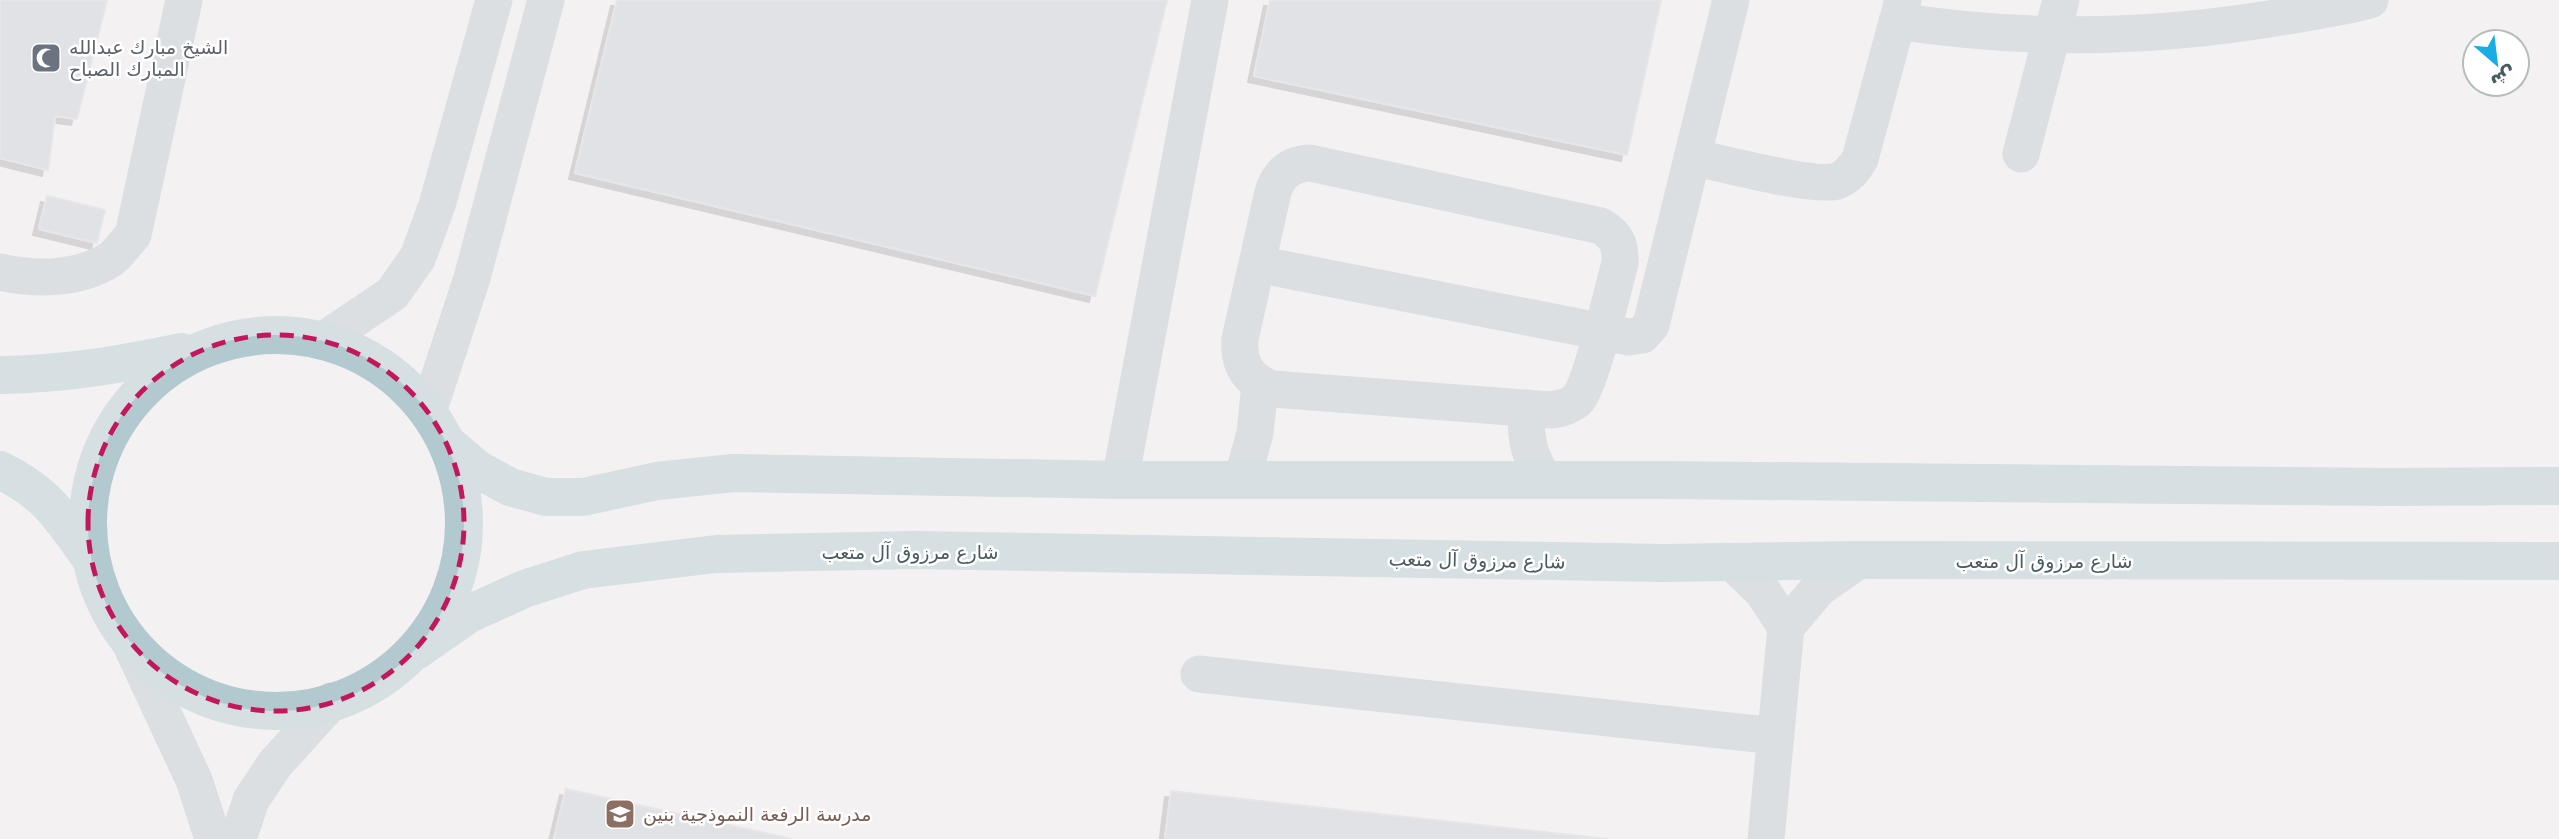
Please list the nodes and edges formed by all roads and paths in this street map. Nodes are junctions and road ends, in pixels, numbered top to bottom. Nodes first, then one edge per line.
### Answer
1 (184, 0) edge
2 (494, 0) edge
3 (546, 0) edge
4 (1210, 0) edge
5 (1731, 0) edge
6 (2061, 0) edge
7 (2370, 0) edge
8 (1900, 10) edge
9 (2052, 35) junction
10 (2021, 153) dead end
11 (1692, 157) junction
12 (1257, 264) junction
13 (0, 272) edge
14 (1601, 332) junction
15 (325, 339) junction
16 (211, 345) junction
17 (0, 375) edge
18 (1259, 384) junction
19 (1527, 408) junction
20 (429, 409) junction
21 (449, 445) junction
22 (0, 470) edge
23 (1120, 480) junction
24 (1242, 480) junction
25 (1544, 480) junction
26 (2559, 486) edge
27 (89, 556) junction
28 (1858, 561) junction
29 (2559, 561) edge
30 (1733, 563) junction
31 (1786, 627) junction
32 (132, 647) junction
33 (416, 652) junction
34 (1199, 674) dead end
35 (332, 701) junction
36 (1776, 736) junction
37 (213, 839) edge
38 (238, 839) edge
39 (1766, 839) edge

1 - 13 street
2 - 15 street
3 - 20 street
4 - 23 street
5 - 11 street
6 - 9 street
7 - 9 street
8 - 9 street
8 - 11 street
9 - 10 street
11 - 14 street
12 - 14 street
12 - 14 street
12 - 18 street
14 - 19 street
15 - 16 main road
15 - 20 main road
16 - 17 main road
16 - 27 main road
18 - 19 street
18 - 24 street
19 - 25 street
20 - 21 main road
21 - 23 main road
21 - 33 main road
22 - 27 main road
23 - 24 main road
24 - 25 main road
25 - 26 main road
27 - 32 main road, شارع مرزوق آل متعب
28 - 29 main road, شارع مرزوق آل متعب
28 - 30 main road, شارع مرزوق آل متعب
28 - 31 street
30 - 31 street
30 - 33 main road, شارع مرزوق آل متعب
31 - 36 street
32 - 35 main road, شارع مرزوق آل متعب
32 - 37 street
33 - 35 main road, شارع مرزوق آل متعب
34 - 36 street
35 - 38 street
36 - 39 street

